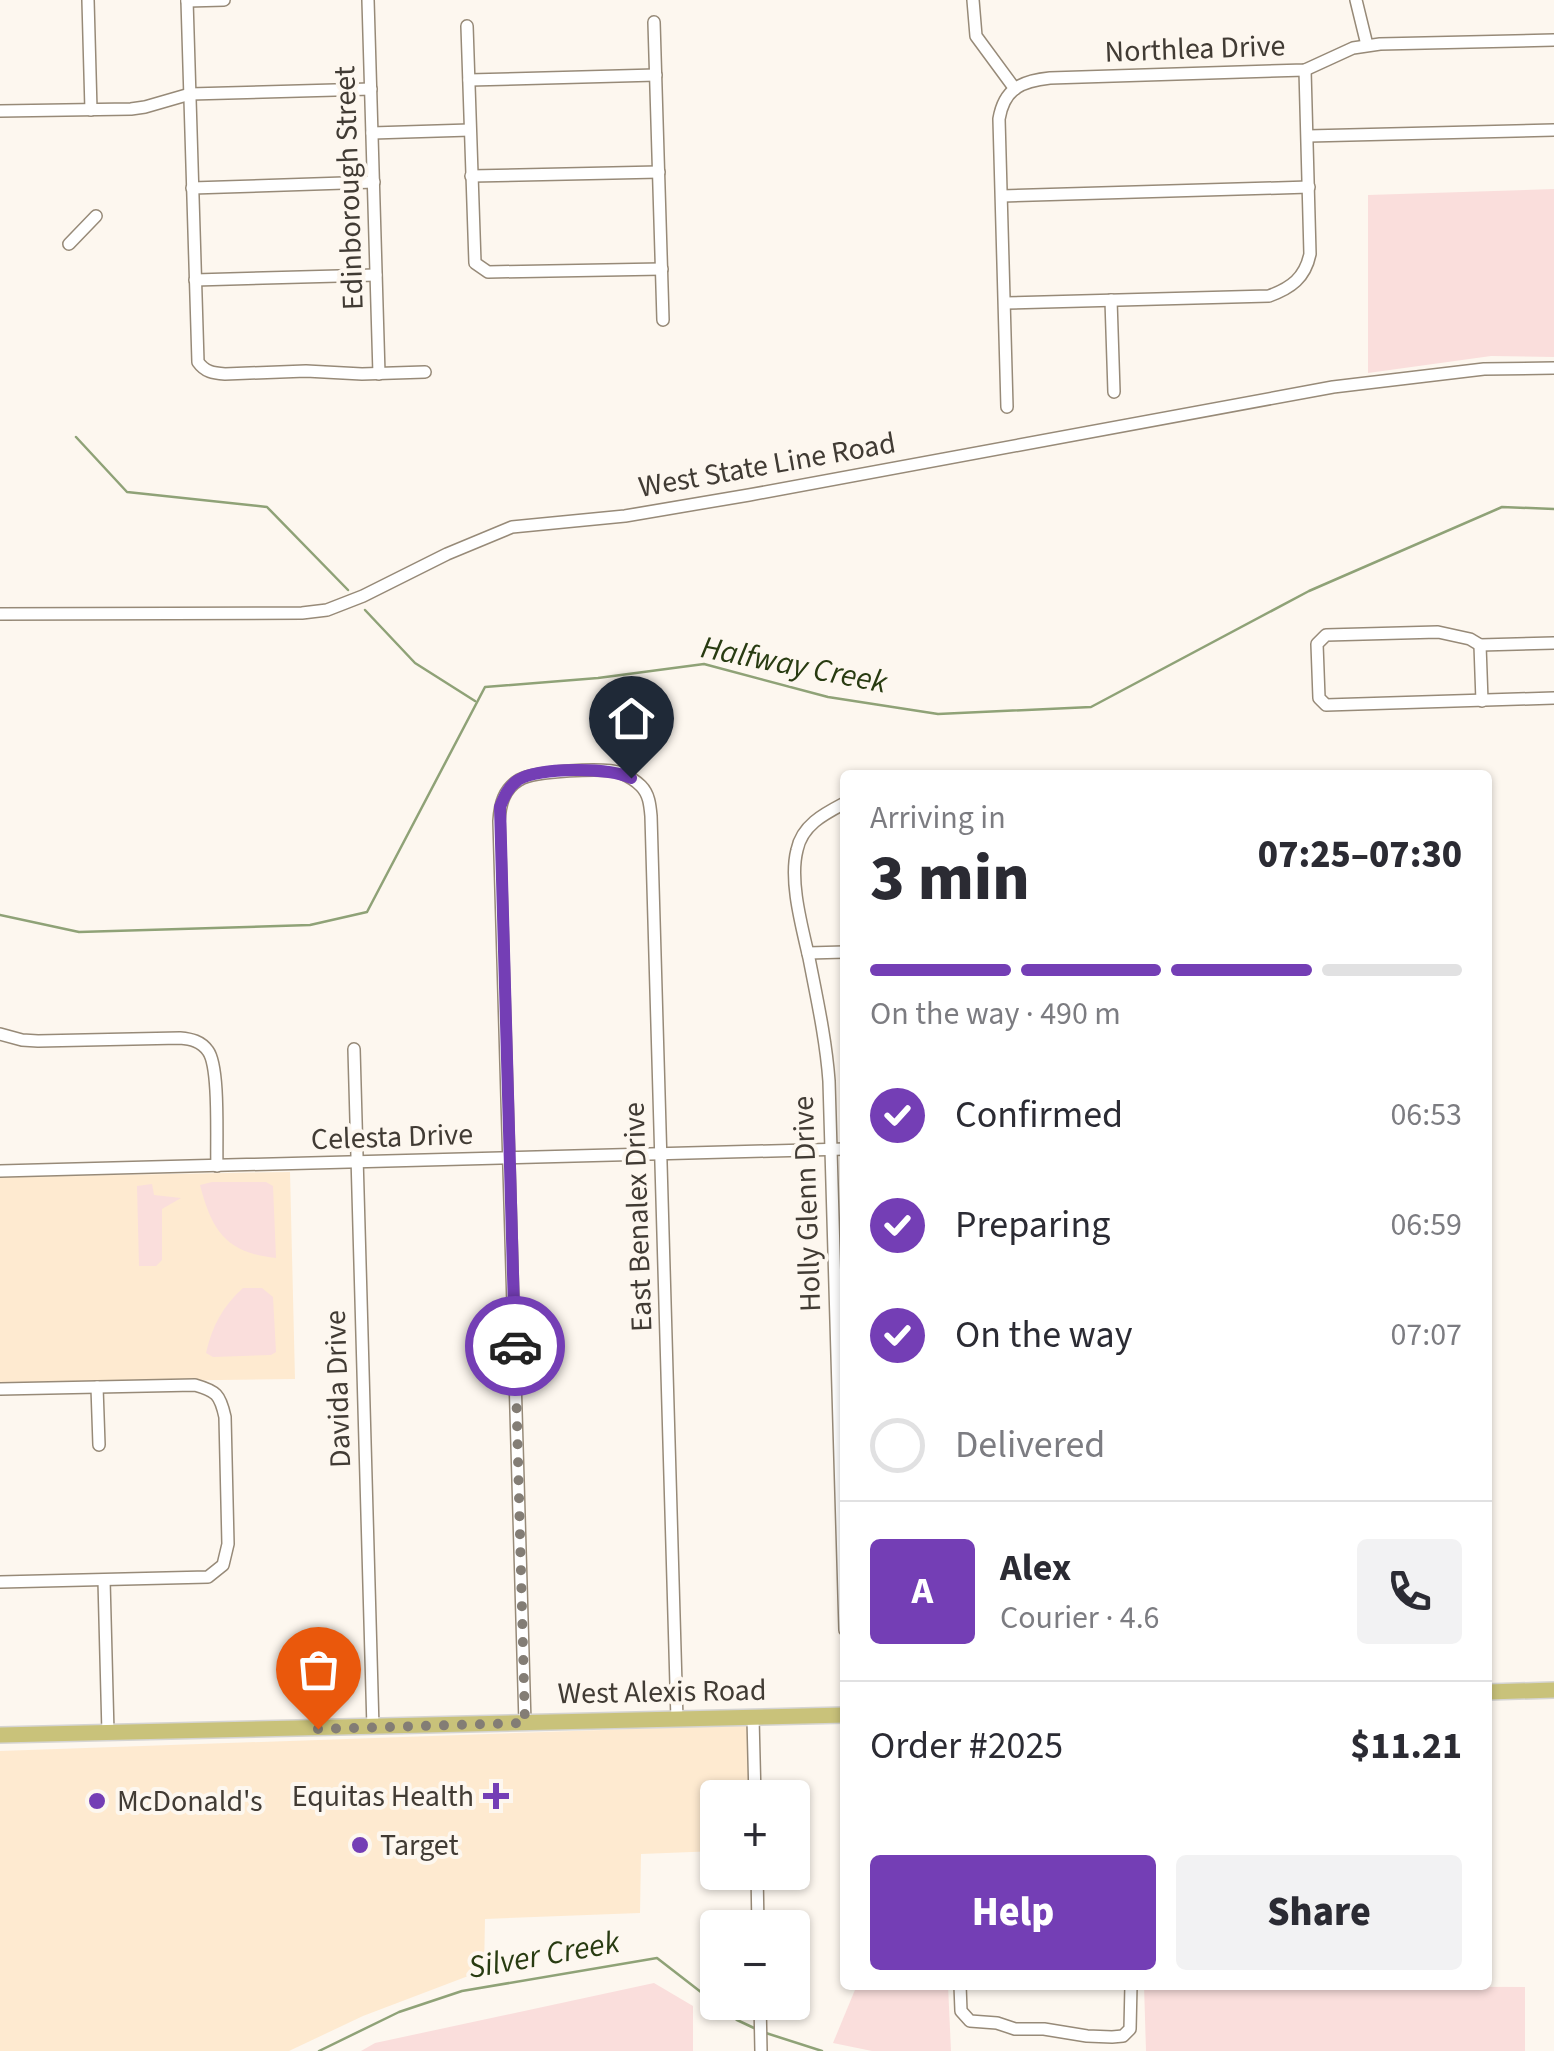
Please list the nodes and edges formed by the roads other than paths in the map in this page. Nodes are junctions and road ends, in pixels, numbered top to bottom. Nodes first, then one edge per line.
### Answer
1 (88, 0) edge
2 (224, 0) edge
3 (368, 0) edge
4 (973, 0) edge
5 (1356, 0) edge
6 (187, 1) edge
7 (654, 22) dead end
8 (468, 26) dead end
9 (1554, 40) edge
10 (1367, 46) junction
11 (1305, 70) junction
12 (656, 75) junction
13 (469, 80) junction
14 (371, 89) junction
15 (1015, 89) junction
16 (190, 94) junction
17 (91, 110) junction
18 (0, 111) edge
19 (470, 130) junction
20 (1554, 130) edge
21 (372, 133) junction
22 (1308, 136) junction
23 (659, 172) junction
24 (472, 176) junction
25 (374, 182) junction
26 (192, 188) junction
27 (1308, 188) junction
28 (1002, 196) junction
29 (96, 216) dead end
30 (69, 244) dead end
31 (662, 269) junction
32 (376, 275) junction
33 (195, 280) junction
34 (1111, 300) junction
35 (1005, 303) junction
36 (664, 320) dead end
37 (1554, 368) edge
38 (426, 372) dead end
39 (379, 374) junction
40 (1114, 392) dead end
41 (1007, 407) dead end
42 (0, 614) edge
43 (1554, 644) edge
44 (1480, 645) junction
45 (1554, 698) edge
46 (1482, 701) junction
47 (840, 806) edge
48 (840, 952) edge
49 (808, 953) junction
50 (0, 1034) edge
51 (354, 1049) dead end
52 (831, 1150) junction
53 (840, 1150) edge
54 (661, 1155) junction
55 (510, 1159) junction
56 (356, 1164) junction
57 (217, 1166) junction
58 (0, 1171) edge
59 (98, 1387) junction
60 (0, 1389) edge
61 (99, 1445) dead end
62 (840, 1459) edge
63 (104, 1580) junction
64 (0, 1582) edge
65 (1554, 1690) edge
66 (1492, 1692) edge
67 (840, 1715) edge
68 (752, 1718) junction
69 (677, 1720) junction
70 (525, 1723) junction
71 (373, 1728) junction
72 (108, 1732) junction
73 (0, 1735) edge
74 (754, 1780) edge
75 (960, 1990) edge
76 (1130, 1990) edge
77 (760, 2020) edge
78 (761, 2050) edge

1 - 17 street
2 - 6 street
3 - 14 street, Edinborough Street
4 - 15 street
5 - 10 street
6 - 16 street
7 - 12 street
8 - 13 street
9 - 10 street, Northlea Drive
10 - 11 street, Northlea Drive
11 - 15 street, Northlea Drive
11 - 22 street
12 - 13 street
12 - 23 street
13 - 19 street
14 - 16 street
14 - 21 street, Edinborough Street
15 - 28 street
16 - 17 street
16 - 26 street
17 - 18 street
19 - 21 street
19 - 24 street
20 - 22 street
21 - 25 street, Edinborough Street
22 - 27 street
23 - 24 street
23 - 31 street
24 - 31 street
25 - 26 street
25 - 32 street, Edinborough Street
26 - 33 street
27 - 28 street
27 - 34 street
28 - 35 street
29 - 30 street
31 - 36 street
32 - 33 street
32 - 39 street, Edinborough Street
33 - 39 street
34 - 35 street
34 - 40 street
35 - 41 street
37 - 42 street, West State Line Road
38 - 39 street
43 - 44 street
44 - 46 street
44 - 46 street
45 - 46 street
47 - 49 street, Holly Glenn Drive
48 - 49 street
49 - 52 street, Holly Glenn Drive
50 - 57 street
51 - 56 street, Davida Drive
52 - 53 street, Celesta Drive
52 - 54 street, Celesta Drive
52 - 62 street, Holly Glenn Drive
54 - 55 street, Celesta Drive
54 - 55 street, East Benalex Drive
54 - 69 street, East Benalex Drive
55 - 56 street, Celesta Drive
55 - 70 street, East Benalex Drive
56 - 57 street, Celesta Drive
56 - 71 street, Davida Drive
57 - 58 street, Celesta Drive
59 - 60 street
59 - 61 street
59 - 63 street
63 - 64 street
63 - 72 street
65 - 66 main road
67 - 68 main road, West Alexis Road
68 - 69 main road, West Alexis Road
68 - 74 street
69 - 70 main road, West Alexis Road
70 - 71 main road, West Alexis Road
71 - 72 main road, West Alexis Road
72 - 73 main road, West Alexis Road
75 - 76 street
77 - 78 street

